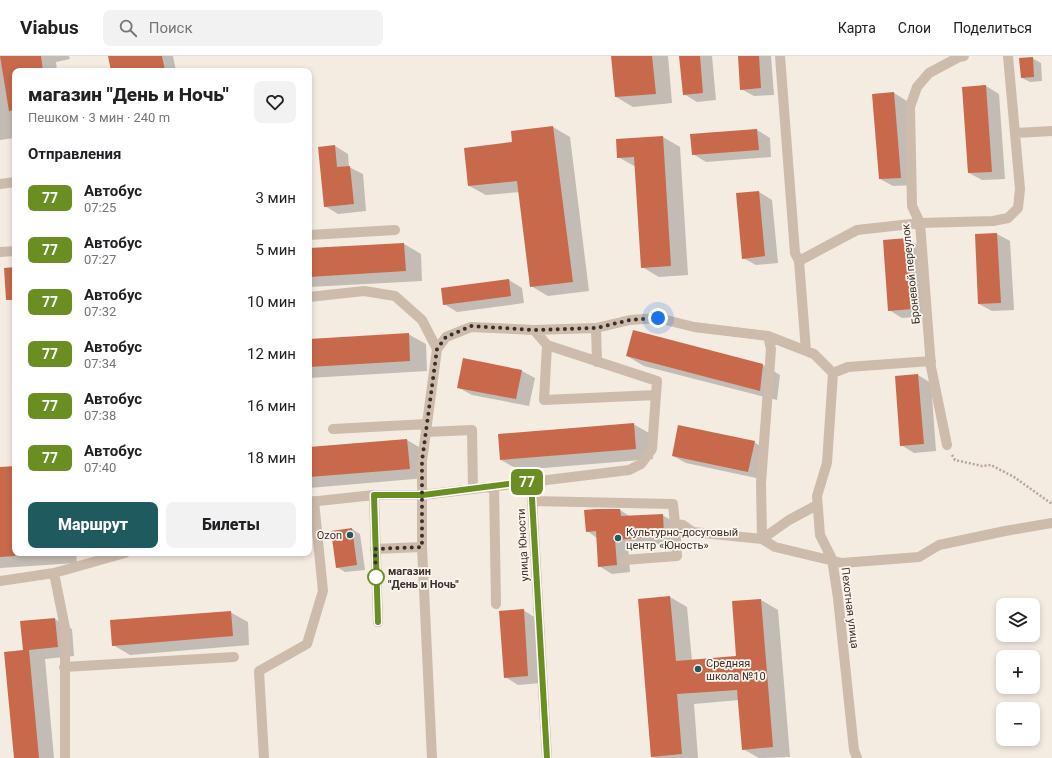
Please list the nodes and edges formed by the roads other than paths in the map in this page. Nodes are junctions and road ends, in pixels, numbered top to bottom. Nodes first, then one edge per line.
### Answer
1 (780, 56) edge
2 (964, 56) edge
3 (1008, 56) edge
4 (1052, 131) edge
5 (1015, 133) junction
6 (12, 182) edge
7 (0, 184) edge
8 (920, 223) junction
9 (395, 230) dead end
10 (312, 235) edge
11 (12, 251) edge
12 (0, 252) edge
13 (799, 261) junction
14 (312, 297) edge
15 (596, 328) junction
16 (534, 330) junction
17 (768, 336) junction
18 (547, 345) junction
19 (437, 349) junction
20 (806, 351) junction
21 (931, 361) junction
22 (597, 362) junction
23 (833, 374) junction
24 (656, 395) junction
25 (427, 428) junction
26 (333, 429) dead end
27 (947, 445) road end
28 (531, 481) junction
29 (494, 486) junction
30 (473, 489) junction
31 (374, 495) junction
32 (423, 495) junction
33 (532, 501) junction
34 (312, 502) edge
35 (817, 505) junction
36 (312, 509) edge
37 (1052, 523) edge
38 (679, 524) junction
39 (762, 540) junction
40 (422, 547) junction
41 (375, 549) junction
42 (114, 556) edge
43 (832, 559) junction
44 (624, 560) dead end
45 (54, 573) junction
46 (0, 581) edge
47 (496, 604) dead end
48 (378, 622) dead end
49 (234, 657) dead end
50 (64, 667) junction
51 (65, 758) edge
52 (264, 758) edge
53 (432, 758) edge
54 (547, 758) edge
55 (857, 758) edge

1 - 13 street
2 - 8 street, Броневой переулок
3 - 5 street
4 - 5 street
5 - 8 street
6 - 7 street
8 - 13 street
8 - 21 street, Броневой переулок
9 - 10 street
11 - 12 street
13 - 20 street
14 - 19 street
15 - 16 street
15 - 17 street
15 - 22 street
16 - 18 street
16 - 19 street
17 - 20 street
17 - 39 street
18 - 22 street
18 - 24 street
19 - 25 street
20 - 23 street
21 - 23 street
21 - 27 street, Броневой переулок
22 - 24 street
23 - 35 street, Пехотная улица
24 - 28 street
25 - 26 street
25 - 30 street
25 - 32 street
28 - 29 street
28 - 33 street, улица Юности
29 - 30 street
29 - 47 street
30 - 32 street
31 - 32 street
31 - 34 street
31 - 41 street
32 - 40 street
33 - 38 street
33 - 54 street, улица Юности
35 - 39 street
35 - 43 street, Пехотная улица
36 - 52 street
37 - 43 street
38 - 39 street
38 - 44 street
39 - 43 street
40 - 41 street
40 - 53 street
41 - 48 street
42 - 45 street
43 - 55 street, Пехотная улица
45 - 46 street
45 - 50 street
49 - 50 street
50 - 51 street

